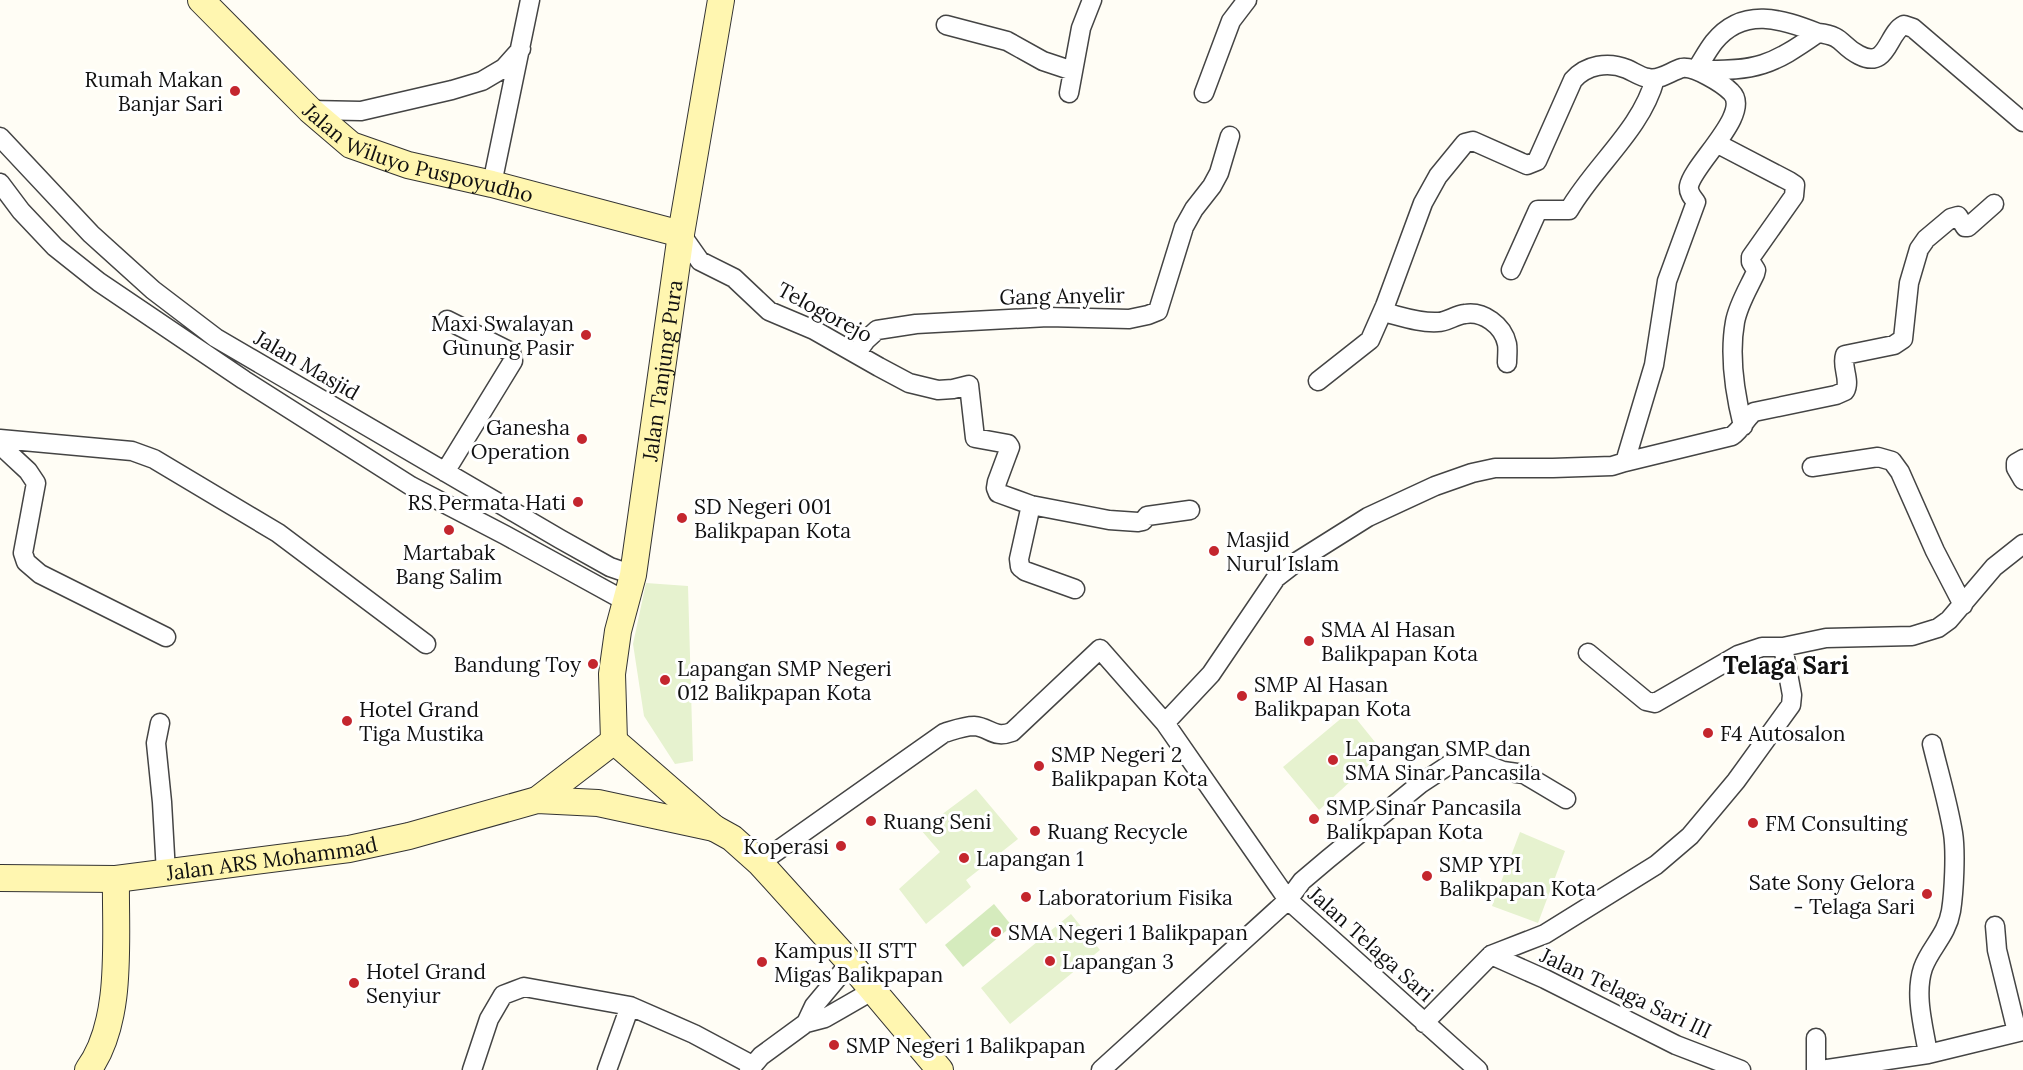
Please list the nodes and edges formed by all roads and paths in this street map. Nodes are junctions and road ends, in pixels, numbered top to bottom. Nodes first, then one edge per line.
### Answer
1 (201, 0) edge
2 (530, 0) edge
3 (721, 0) edge
4 (1092, 0) edge
5 (1247, 0) edge
6 (946, 25) dead end
7 (1818, 33) junction
8 (521, 49) junction
9 (1696, 70) junction
10 (1073, 71) junction
11 (1655, 79) junction
12 (1069, 93) dead end
13 (1204, 93) dead end
14 (310, 110) junction
15 (2023, 122) edge
16 (1230, 136) dead end
17 (0, 137) edge
18 (1718, 144) junction
19 (0, 183) edge
20 (492, 184) junction
21 (1994, 204) dead end
22 (681, 234) junction
23 (1511, 270) dead end
24 (1385, 306) junction
25 (447, 320) dead end
26 (856, 354) junction
27 (1507, 363) dead end
28 (1318, 381) dead end
29 (1743, 426) junction
30 (0, 439) edge
31 (0, 445) edge
32 (2023, 459) edge
33 (1625, 462) junction
34 (1812, 467) dead end
35 (445, 472) junction
36 (2023, 480) edge
37 (1031, 505) junction
38 (1190, 510) dead end
39 (2023, 544) edge
40 (633, 574) junction
41 (1075, 589) dead end
42 (627, 602) junction
43 (1963, 605) junction
44 (166, 637) dead end
45 (426, 644) dead end
46 (1783, 646) junction
47 (1588, 653) dead end
48 (160, 723) dead end
49 (1165, 723) junction
50 (614, 741) junction
51 (1932, 744) dead end
52 (1566, 799) dead end
53 (537, 800) junction
54 (716, 830) junction
55 (760, 863) junction
56 (165, 873) junction
57 (0, 878) edge
58 (116, 879) junction
59 (1288, 900) junction
60 (1995, 926) dead end
61 (1491, 955) junction
62 (856, 981) junction
63 (630, 1006) junction
64 (806, 1023) junction
65 (1424, 1023) junction
66 (2020, 1031) edge
67 (1816, 1038) dead end
68 (1928, 1054) junction
69 (750, 1068) edge
70 (1473, 1068) edge
71 (88, 1070) edge
72 (472, 1070) edge
73 (607, 1070) edge
74 (927, 1070) edge
75 (940, 1070) edge
76 (1101, 1070) edge
77 (1741, 1070) edge
78 (1816, 1070) edge
79 (1821, 1070) edge

1 - 14 street, Jalan Wiluyo Puspoyudho
2 - 8 street
3 - 22 street, Jalan Tanjung Pura
4 - 10 street
5 - 13 street
6 - 10 street
7 - 9 street
7 - 9 street
7 - 15 street
8 - 14 street
8 - 20 street
9 - 11 street
9 - 18 street
10 - 12 street
11 - 23 street
11 - 24 street
14 - 20 street, Jalan Wiluyo Puspoyudho
16 - 26 street, Gang Anyelir
17 - 35 street, Jalan Masjid
18 - 29 street
18 - 33 street
19 - 42 street, Jalan Masjid
20 - 22 street, Jalan Wiluyo Puspoyudho
21 - 29 street
22 - 26 street, Telogorejo
22 - 40 street, Jalan Tanjung Pura
24 - 27 street
24 - 28 street
25 - 35 street
26 - 37 street, Telogorejo
29 - 33 street
30 - 45 street
31 - 44 street
32 - 36 street
33 - 49 street
34 - 43 street
35 - 40 street, Jalan Masjid
37 - 38 street
37 - 41 street
39 - 43 street
40 - 42 street, Jalan Tanjung Pura
42 - 50 street, Jalan Tanjung Pura
43 - 46 street
46 - 47 street
46 - 61 street, Jalan Telaga Sari III
48 - 56 street
49 - 55 street
49 - 59 street
50 - 53 street, Jalan ARS Mohammad
50 - 54 street
51 - 68 street
52 - 59 street
53 - 54 street, Jalan ARS Mohammad
53 - 56 street, Jalan ARS Mohammad
54 - 55 street
54 - 62 street
55 - 62 street
56 - 58 street, Jalan ARS Mohammad
57 - 58 street, Jalan ARS Mohammad
58 - 71 street
59 - 65 street, Jalan Telaga Sari
59 - 76 street, Jalan Telaga Sari
60 - 66 street
61 - 65 street, Jalan Telaga Sari III
61 - 77 street, Jalan Telaga Sari III
62 - 64 street
62 - 64 street
62 - 74 street
62 - 75 street
63 - 69 street
63 - 72 street
63 - 73 street
64 - 69 street
65 - 70 street, Jalan Telaga Sari
66 - 68 street
67 - 78 street
68 - 79 street

